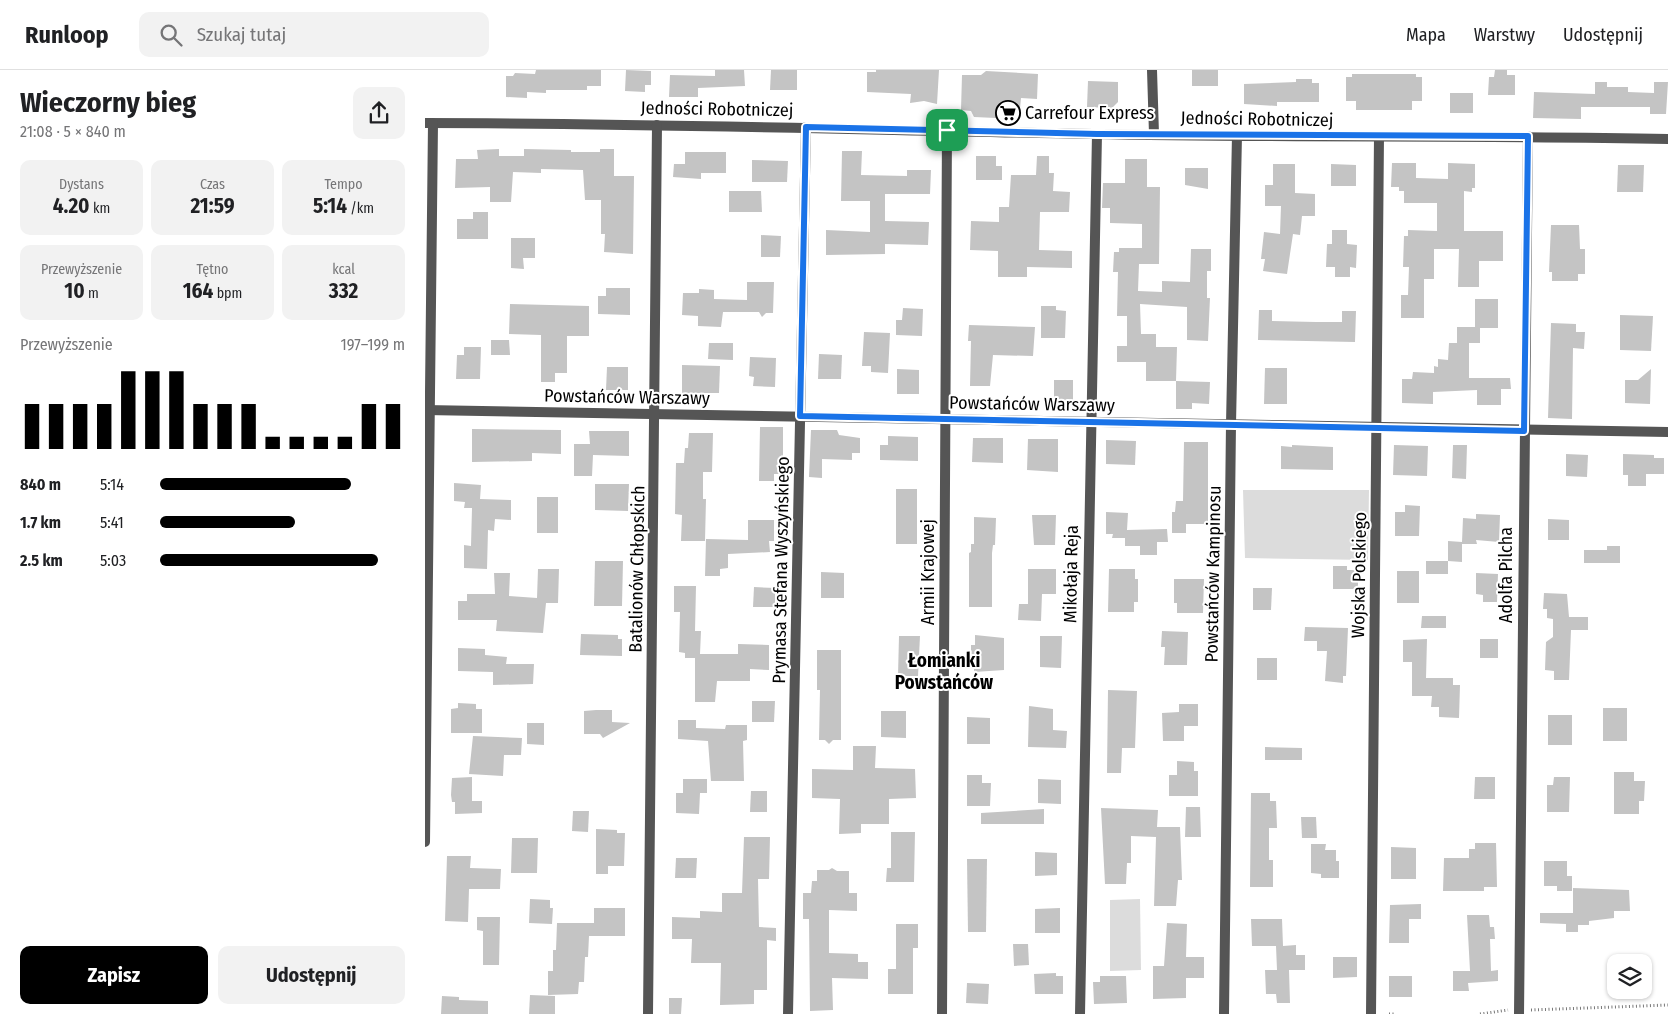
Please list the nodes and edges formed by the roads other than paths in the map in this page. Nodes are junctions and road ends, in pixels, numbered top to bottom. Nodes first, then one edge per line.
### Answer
1 (1152, 70) edge
2 (429, 123) edge
3 (657, 125) junction
4 (806, 127) junction
5 (947, 130) junction
6 (1097, 134) junction
7 (1154, 134) junction
8 (1237, 135) junction
9 (1379, 136) junction
10 (1528, 136) junction
11 (1668, 139) edge
12 (427, 410) edge
13 (655, 414) junction
14 (800, 416) junction
15 (945, 418) junction
16 (1090, 421) junction
17 (1231, 424) junction
18 (1377, 428) junction
19 (1524, 431) junction
20 (1668, 432) edge
21 (425, 842) edge
22 (1519, 1012) edge
23 (648, 1014) edge
24 (788, 1014) edge
25 (942, 1014) edge
26 (1079, 1014) edge
27 (1224, 1014) edge
28 (1371, 1014) edge

1 - 7 street
2 - 3 street, Jedności Robotniczej
2 - 12 street
3 - 4 street, Jedności Robotniczej
3 - 13 street, Batalionów Chłopskich
4 - 5 street, Jedności Robotniczej
4 - 14 street, Prymasa Stefana Wyszyńskiego
5 - 6 street, Jedności Robotniczej
5 - 15 street, Armii Krajowej
6 - 7 street, Jedności Robotniczej
6 - 16 street, Mikołaja Reja
7 - 8 street, Jedności Robotniczej
8 - 9 street, Jedności Robotniczej
8 - 17 street, Powstańców Kampinosu
9 - 10 street, Jedności Robotniczej
9 - 18 street, Wojska Polskiego
10 - 11 street, Jedności Robotniczej
10 - 19 street, Adolfa Pilcha
12 - 13 street, Powstańców Warszawy
12 - 21 street
13 - 14 street, Powstańców Warszawy
13 - 23 street, Batalionów Chłopskich
14 - 15 street, Powstańców Warszawy
14 - 24 street, Prymasa Stefana Wyszyńskiego
15 - 16 street, Powstańców Warszawy
15 - 25 street, Armii Krajowej
16 - 17 street, Powstańców Warszawy
16 - 26 street, Mikołaja Reja
17 - 18 street, Powstańców Warszawy
17 - 27 street, Powstańców Kampinosu
18 - 19 street, Powstańców Warszawy
18 - 28 street, Wojska Polskiego
19 - 20 street, Powstańców Warszawy
19 - 22 street, Adolfa Pilcha

